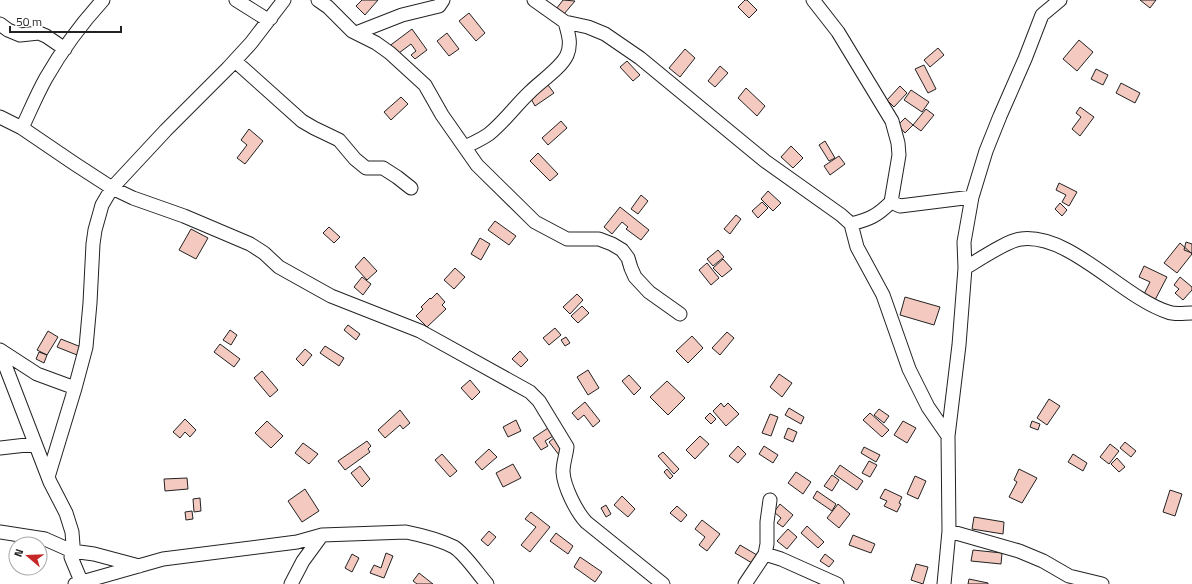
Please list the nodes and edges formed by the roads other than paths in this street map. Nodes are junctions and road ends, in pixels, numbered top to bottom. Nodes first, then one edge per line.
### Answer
1 (103, 0) edge
2 (236, 0) edge
3 (284, 0) edge
4 (318, 0) edge
5 (443, 0) edge
6 (534, 0) edge
7 (813, 0) edge
8 (1060, 0) edge
9 (271, 18) junction
10 (565, 22) junction
11 (0, 24) edge
12 (356, 33) junction
13 (65, 49) junction
14 (235, 61) junction
15 (0, 117) edge
16 (22, 128) junction
17 (465, 147) junction
18 (112, 188) junction
19 (411, 188) dead end
20 (972, 197) junction
21 (891, 202) junction
22 (851, 224) junction
23 (965, 268) junction
24 (1192, 313) edge
25 (680, 314) dead end
26 (0, 351) edge
27 (75, 388) junction
28 (948, 436) junction
29 (35, 444) junction
30 (0, 448) edge
31 (48, 477) junction
32 (770, 500) dead end
33 (949, 531) junction
34 (0, 532) edge
35 (322, 535) junction
36 (72, 551) junction
37 (765, 554) junction
38 (140, 566) junction
39 (78, 583) edge
40 (291, 584) edge
41 (487, 584) edge
42 (663, 584) edge
43 (745, 584) edge
44 (837, 584) edge
45 (944, 584) edge
46 (1102, 584) edge

1 - 13 street
2 - 9 street
3 - 9 street
4 - 12 street
5 - 12 street
6 - 10 street
7 - 21 street
8 - 20 street
9 - 14 street
10 - 17 street
10 - 22 street
11 - 13 street
12 - 17 street
13 - 16 street
14 - 18 street
14 - 19 street
15 - 16 street
16 - 18 street
17 - 25 street
18 - 27 street
18 - 42 street
20 - 21 street
20 - 23 street
21 - 22 street
22 - 28 street
23 - 24 street
23 - 28 street
26 - 27 street
26 - 29 street
27 - 31 street
28 - 33 street
29 - 30 street
29 - 31 street
31 - 36 street
32 - 37 street
33 - 45 street
33 - 46 street
34 - 36 street
35 - 38 street
35 - 40 street
35 - 41 street
36 - 38 street
36 - 39 street
37 - 43 street
37 - 44 street
38 - 39 street

